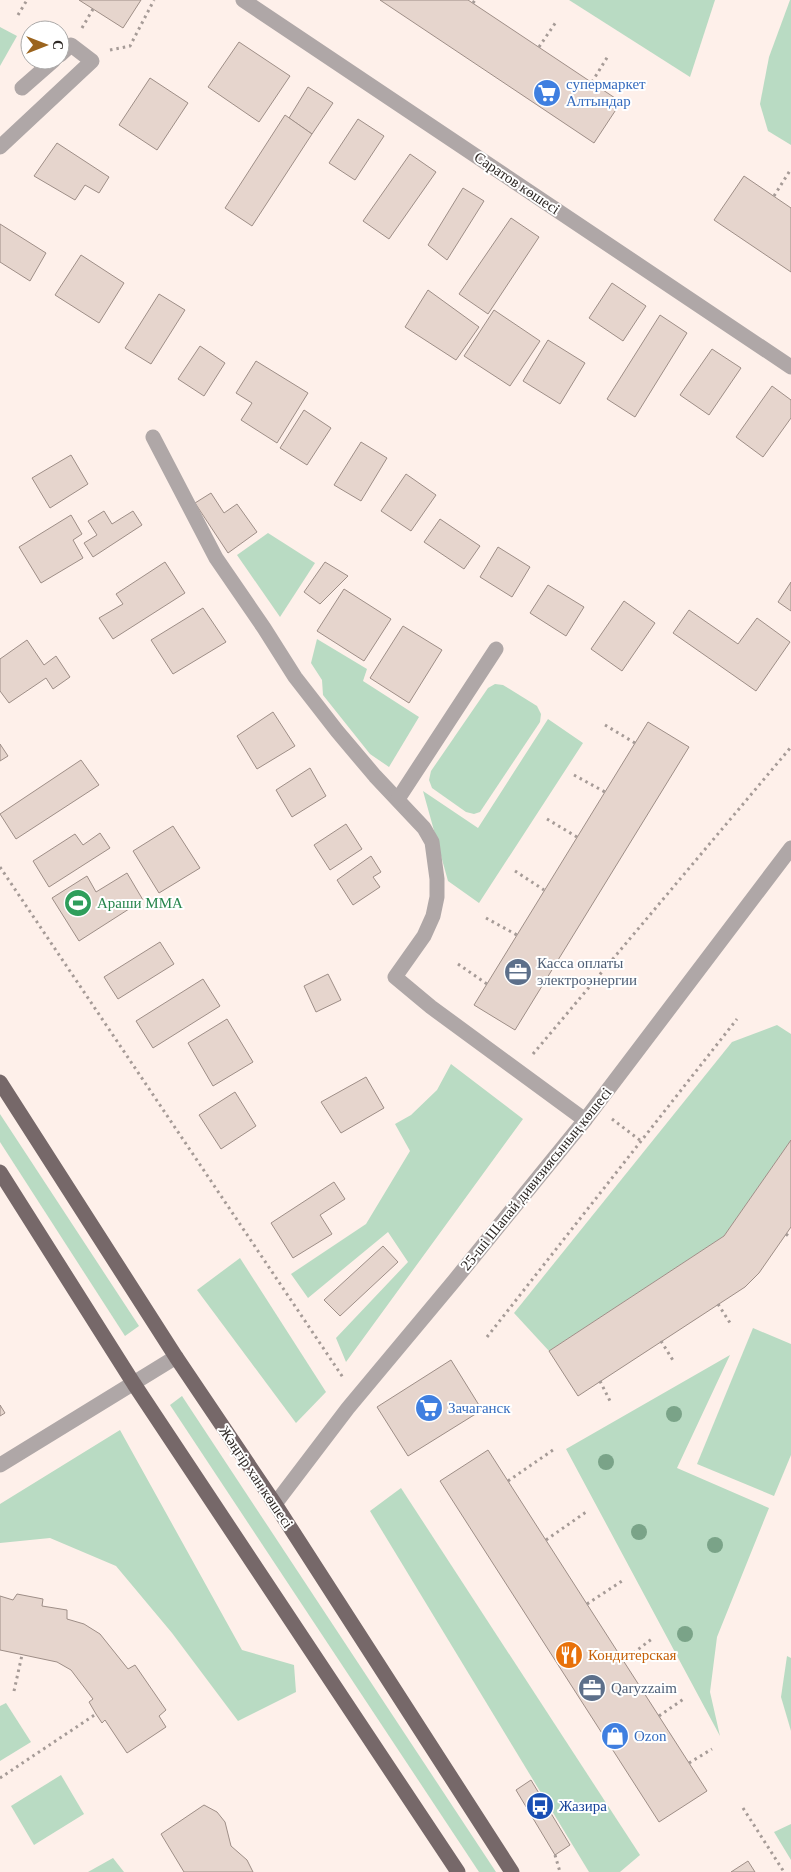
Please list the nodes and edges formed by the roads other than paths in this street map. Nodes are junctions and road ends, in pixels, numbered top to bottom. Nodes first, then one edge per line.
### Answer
1 (243, 0) edge
2 (70, 46) edge
3 (43, 70) edge
4 (22, 88) dead end
5 (0, 147) edge
6 (791, 366) edge
7 (152, 437) dead end
8 (496, 649) dead end
9 (398, 799) junction
10 (791, 848) edge
11 (0, 1082) edge
12 (585, 1120) junction
13 (0, 1172) edge
14 (176, 1357) junction
15 (134, 1384) junction
16 (0, 1465) edge
17 (275, 1504) junction
18 (458, 1872) edge
19 (512, 1872) edge

1 - 6 street, Саратов көшесі
2 - 5 street
3 - 4 street
7 - 9 street
8 - 9 street
9 - 12 street
10 - 12 street, 25-ші Шапай дивизиясының көшесі
11 - 14 main road, Жәңгір хан көшесі
12 - 17 street, 25-ші Шапай дивизиясының көшесі
13 - 15 main road
14 - 15 street
14 - 17 main road, Жәңгір хан көшесі
15 - 16 street
15 - 18 main road
17 - 19 main road, Жәңгір хан көшесі

